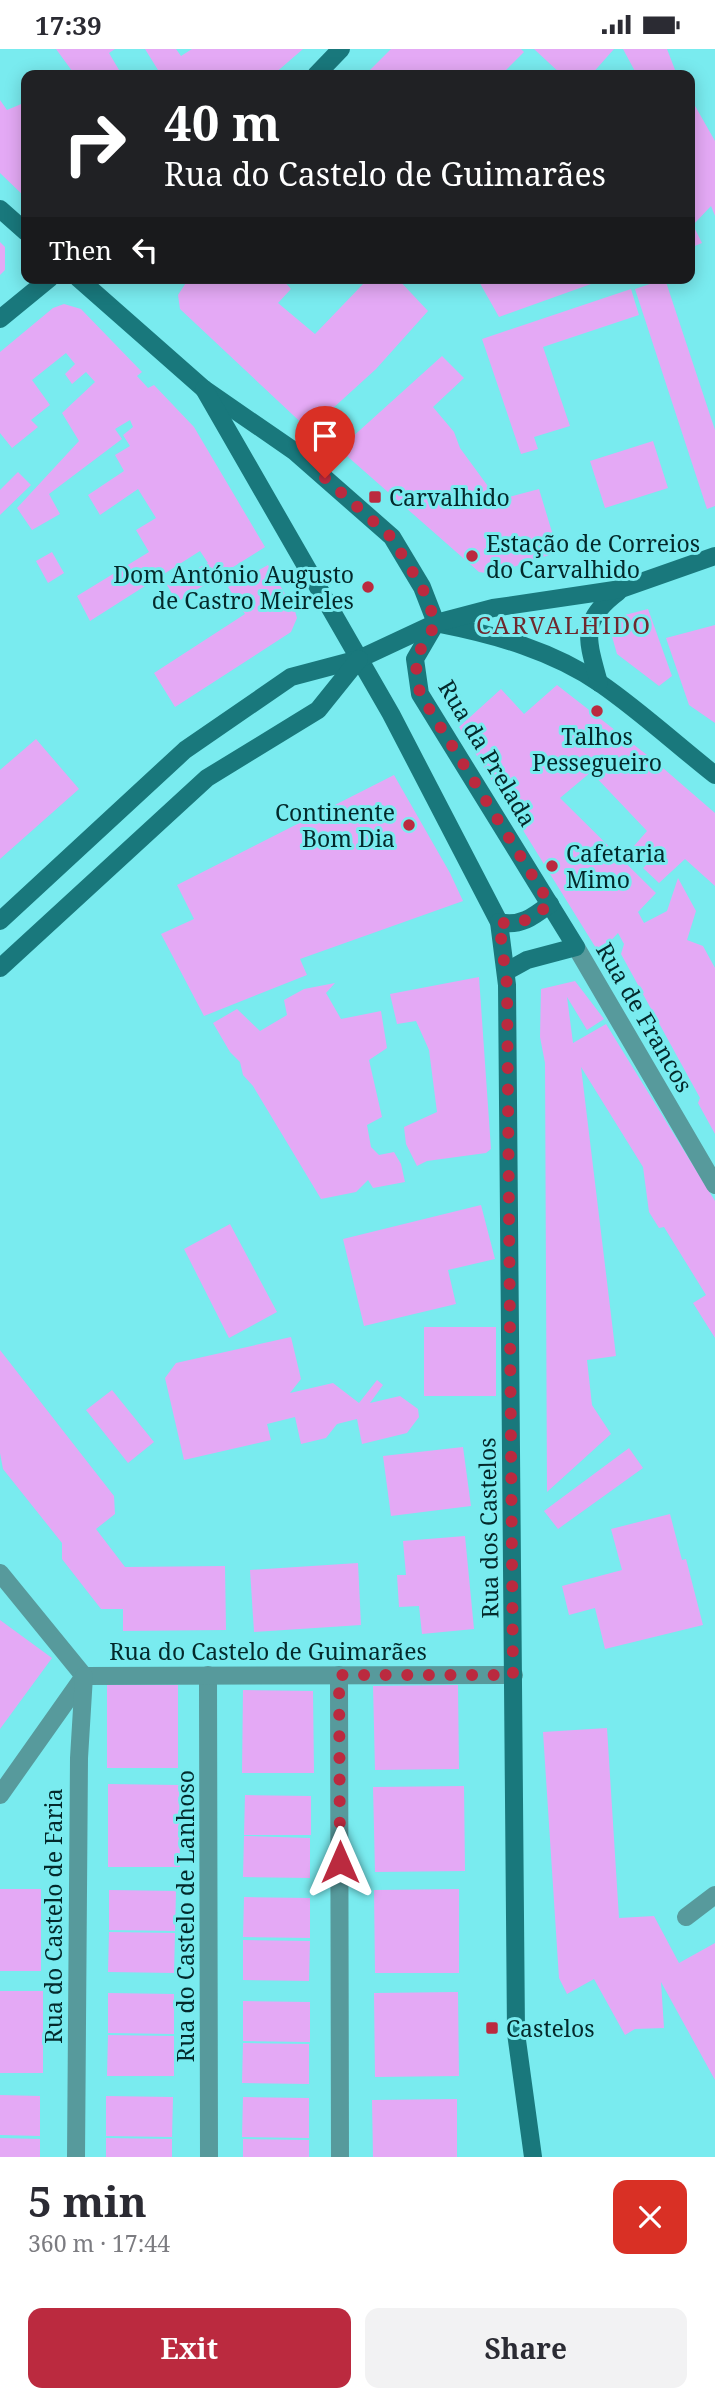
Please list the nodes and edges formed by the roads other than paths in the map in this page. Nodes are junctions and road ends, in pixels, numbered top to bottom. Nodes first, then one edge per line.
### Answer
1 (341, 49) edge
2 (321, 70) edge
3 (0, 209) edge
4 (21, 228) edge
5 (43, 284) edge
6 (85, 284) edge
7 (0, 319) edge
8 (204, 389) junction
9 (715, 556) edge
10 (621, 589) junction
11 (436, 623) junction
12 (359, 659) junction
13 (599, 683) junction
14 (715, 775) edge
15 (550, 904) junction
16 (0, 921) edge
17 (499, 922) junction
18 (576, 947) junction
19 (0, 968) edge
20 (507, 971) junction
21 (715, 1185) edge
22 (0, 1573) edge
23 (208, 1675) junction
24 (339, 1675) junction
25 (513, 1675) junction
26 (84, 1677) junction
27 (0, 1795) edge
28 (715, 1895) edge
29 (686, 1917) dead end
30 (76, 2157) edge
31 (209, 2157) edge
32 (340, 2157) edge
33 (533, 2157) edge

1 - 2 main road
3 - 4 main road
5 - 7 main road
6 - 8 main road
8 - 11 main road
8 - 12 main road
9 - 10 main road
10 - 11 main road
10 - 13 main road
11 - 12 main road
11 - 13 main road
11 - 15 main road, Rua da Prelada
12 - 16 main road
12 - 17 main road
12 - 19 main road
13 - 14 main road
15 - 17 main road
15 - 18 main road, Rua da Prelada
17 - 20 main road
18 - 20 main road
18 - 21 street, Rua de Francos
20 - 25 main road, Rua dos Castelos
22 - 26 street
23 - 24 street, Rua do Castelo de Guimarães
23 - 26 street, Rua do Castelo de Guimarães
23 - 31 street, Rua do Castelo de Lanhoso
24 - 25 street, Rua do Castelo de Guimarães
24 - 32 street
25 - 33 main road, Rua dos Castelos
26 - 27 street, Rua do Castelo de Guimarães
26 - 30 street, Rua do Castelo de Faria
28 - 29 street

